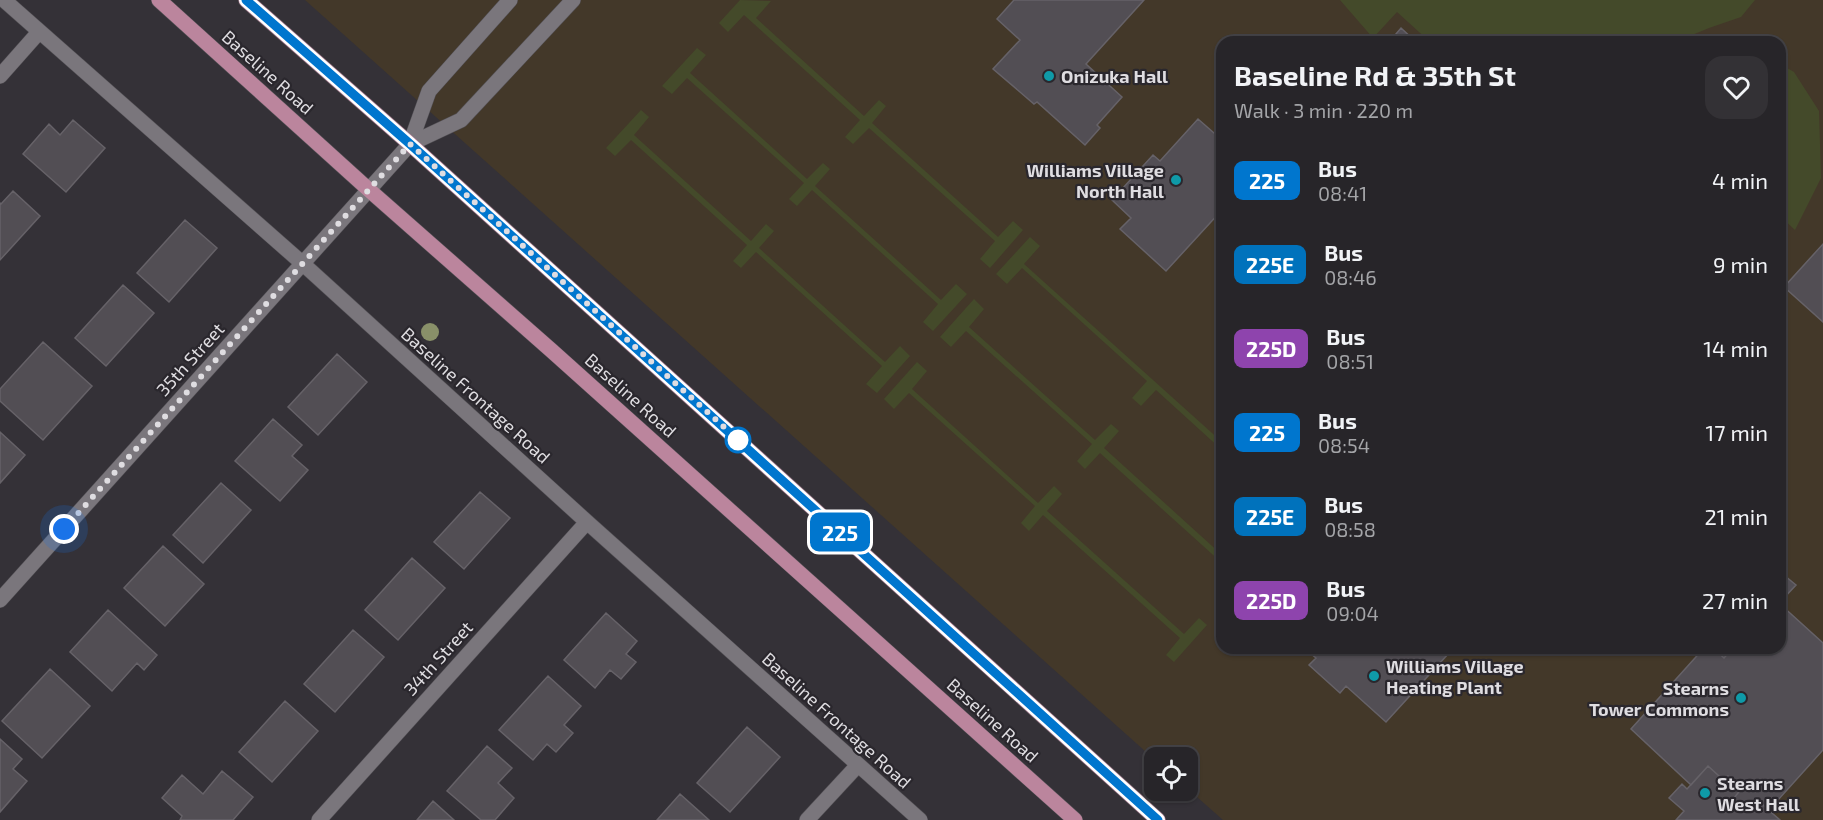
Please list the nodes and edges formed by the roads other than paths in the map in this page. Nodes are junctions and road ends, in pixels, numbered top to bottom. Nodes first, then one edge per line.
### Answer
1 (4, 0) edge
2 (159, 0) edge
3 (246, 0) edge
4 (510, 0) edge
5 (573, 0) edge
6 (39, 32) junction
7 (0, 76) edge
8 (410, 144) junction
9 (368, 189) junction
10 (302, 263) junction
11 (587, 522) junction
12 (0, 600) edge
13 (858, 765) junction
14 (319, 820) edge
15 (807, 820) edge
16 (920, 820) edge
17 (1076, 820) edge
18 (1158, 820) edge

1 - 6 street, Baseline Frontage Road
2 - 9 main road, Baseline Road
3 - 8 main road, Baseline Road
4 - 8 street
5 - 8 street
6 - 7 street
6 - 10 street, Baseline Frontage Road
8 - 9 street, 35th Street
8 - 18 main road, Baseline Road
9 - 10 street, 35th Street
9 - 17 main road, Baseline Road
10 - 11 street, Baseline Frontage Road
10 - 12 street, 35th Street
11 - 13 street, Baseline Frontage Road
11 - 14 street, 34th Street
13 - 15 street
13 - 16 street, Baseline Frontage Road

